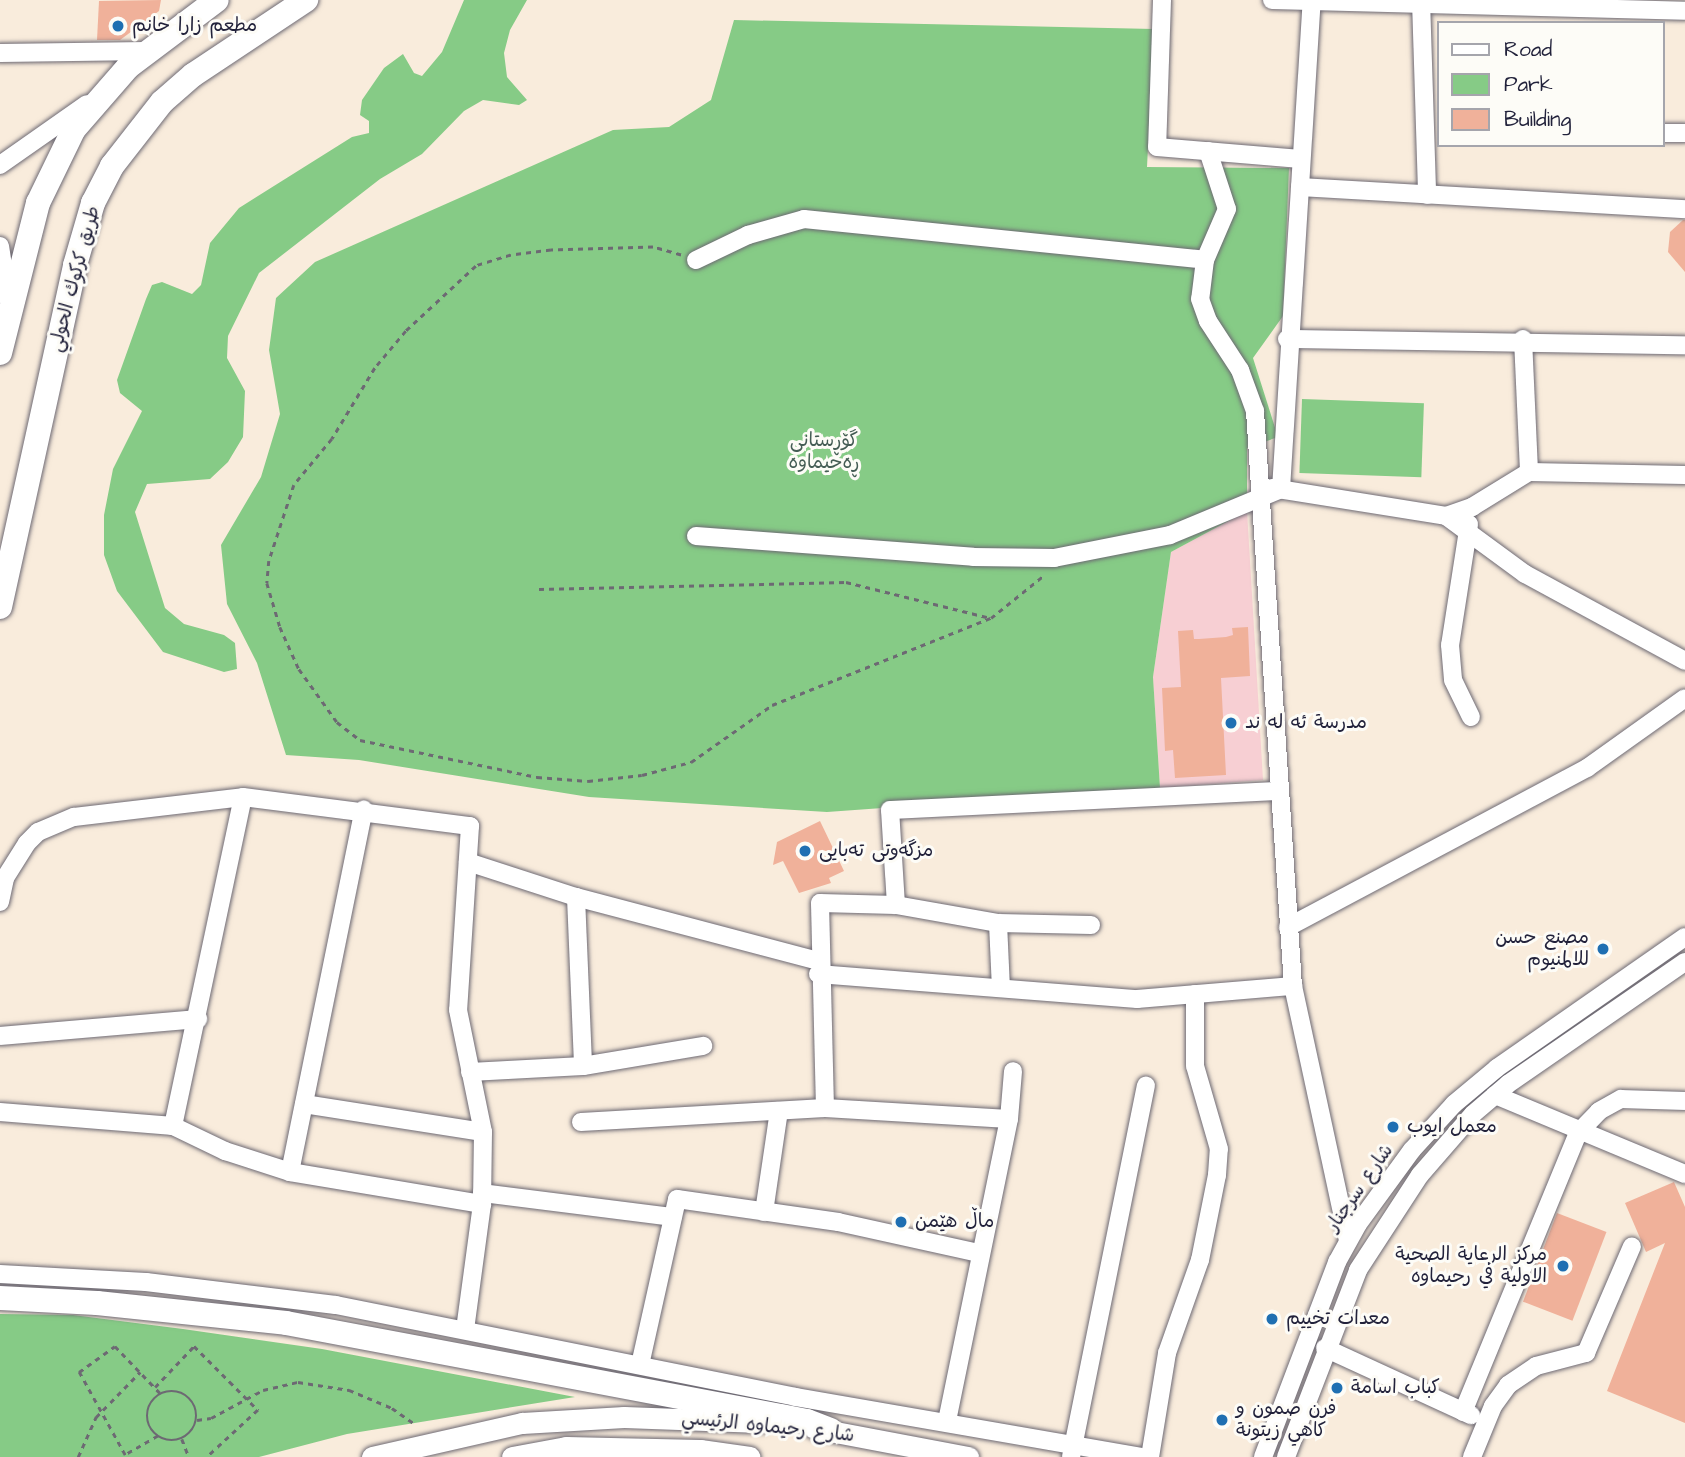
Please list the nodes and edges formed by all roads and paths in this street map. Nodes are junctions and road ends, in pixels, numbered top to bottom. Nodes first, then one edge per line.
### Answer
1 (217, 0) edge
2 (306, 0) edge
3 (1162, 0) edge
4 (1272, 0) edge
5 (1421, 1) edge
6 (1312, 2) edge
7 (1685, 11) edge
8 (148, 51) junction
9 (0, 53) edge
10 (99, 96) junction
11 (1432, 123) edge
12 (1664, 132) edge
13 (1685, 133) edge
14 (1208, 151) junction
15 (1301, 159) junction
16 (0, 165) edge
17 (1300, 187) junction
18 (1427, 195) junction
19 (1685, 209) edge
20 (0, 246) edge
21 (696, 260) joint
22 (1205, 260) junction
23 (1287, 339) junction
24 (1524, 339) junction
25 (1685, 345) edge
26 (1, 347) edge
27 (1529, 472) junction
28 (1685, 475) edge
29 (1281, 489) junction
30 (1262, 491) junction
31 (1472, 507) junction
32 (1446, 516) junction
33 (1467, 534) junction
34 (696, 536) dead end
35 (1054, 558) junction
36 (539, 589) dead end
37 (0, 607) edge
38 (990, 618) junction
39 (1685, 661) edge
40 (1685, 698) edge
41 (1471, 717) dead end
42 (1278, 791) junction
43 (243, 797) junction
44 (364, 809) junction
45 (468, 862) junction
46 (0, 897) edge
47 (576, 897) junction
48 (0, 902) edge
49 (896, 905) junction
50 (998, 923) junction
51 (1091, 925) dead end
52 (1288, 927) junction
53 (1685, 937) edge
54 (1685, 962) edge
55 (818, 967) junction
56 (1293, 986) junction
57 (1001, 988) junction
58 (1607, 991) junction
59 (1195, 994) junction
60 (1618, 1007) junction
61 (198, 1019) junction
62 (0, 1036) edge
63 (703, 1046) dead end
64 (583, 1066) junction
65 (1013, 1071) dead end
66 (470, 1072) junction
67 (1146, 1086) dead end
68 (1495, 1094) junction
69 (1685, 1101) edge
70 (304, 1104) junction
71 (825, 1108) junction
72 (779, 1111) junction
73 (0, 1112) edge
74 (1009, 1119) junction
75 (581, 1122) dead end
76 (173, 1126) junction
77 (483, 1132) junction
78 (1578, 1133) junction
79 (290, 1172) junction
80 (1685, 1174) edge
81 (482, 1198) junction
82 (764, 1212) junction
83 (672, 1217) junction
84 (1348, 1240) junction
85 (1632, 1246) dead end
86 (979, 1252) junction
87 (0, 1274) edge
88 (0, 1298) edge
89 (466, 1330) junction
90 (1325, 1348) junction
91 (640, 1365) junction
92 (140, 1372) junction
93 (155, 1387) junction
94 (160, 1393) junction
95 (245, 1397) junction
96 (101, 1411) junction
97 (1463, 1412) junction
98 (197, 1420) junction
99 (947, 1421) junction
100 (1486, 1421) junction
101 (415, 1424) dead end
102 (830, 1430) junction
103 (158, 1436) junction
104 (182, 1439) junction
105 (1072, 1450) edge
106 (78, 1457) edge
107 (189, 1457) edge
108 (207, 1457) edge
109 (372, 1457) edge
110 (512, 1457) edge
111 (750, 1457) edge
112 (968, 1457) edge
113 (1141, 1457) edge
114 (1150, 1457) edge
115 (1264, 1457) edge
116 (1286, 1457) edge
117 (1472, 1457) edge

1 - 8 highway
2 - 37 highway, طريق كركوك الحولي
3 - 14 street
4 - 6 street
5 - 6 street
5 - 7 street
5 - 11 street
6 - 15 street
8 - 9 street
8 - 10 highway
10 - 16 street
10 - 26 highway
11 - 18 street
12 - 13 street
14 - 15 street
14 - 22 street
15 - 17 street
17 - 18 street
17 - 23 street
18 - 19 street
20 - 26 street
21 - 22 street
21 - 38 path
22 - 30 street
23 - 24 street
23 - 29 street
24 - 25 street
24 - 27 street
27 - 28 street
27 - 31 street
29 - 30 street
29 - 32 street
30 - 35 street
30 - 42 street
31 - 32 street
31 - 33 street
32 - 33 street
33 - 39 street
33 - 41 street
34 - 35 street
35 - 38 path
36 - 38 path
40 - 52 street
42 - 49 street
42 - 52 street
43 - 44 street
43 - 46 street
43 - 61 street
44 - 45 street
44 - 70 street
45 - 47 street
45 - 66 street
46 - 48 street
47 - 55 street
47 - 64 street
49 - 50 street
49 - 55 street
50 - 51 street
50 - 57 street
52 - 56 street
53 - 58 street, شارع سرجنار
54 - 60 street
55 - 57 street
55 - 71 street
56 - 59 street
56 - 84 street
57 - 59 street
58 - 60 street
58 - 84 street, شارع سرجنار
59 - 114 street
60 - 68 street
61 - 62 street
61 - 76 street
63 - 64 street
64 - 66 street
65 - 74 street
66 - 77 street
67 - 105 street
68 - 78 street
68 - 90 street
69 - 78 street
70 - 77 street
70 - 79 street
71 - 72 street
71 - 74 street
72 - 75 street
72 - 82 street
73 - 76 street
74 - 86 street
76 - 79 street
77 - 81 street
78 - 80 street
78 - 97 street
79 - 81 street
81 - 83 street
81 - 89 street
82 - 83 street
82 - 86 street
83 - 91 street
84 - 115 street, شارع سرجنار
85 - 100 street
86 - 99 street
87 - 89 street
88 - 102 highway
89 - 91 street
90 - 97 street
90 - 116 street
91 - 99 street
92 - 93 path
92 - 96 path
92 - 96 path
93 - 94 path
93 - 95 path
94 - 98 path
94 - 103 path
95 - 98 path
95 - 101 path
95 - 108 path
96 - 103 path
96 - 106 path
97 - 100 street
98 - 104 path
99 - 105 street
100 - 117 street
102 - 109 main road, شارع رحيماوه الرئيسي
102 - 112 main road, شارع رحيماوه الرئيسي
103 - 104 path
104 - 107 path
105 - 113 street
110 - 111 main road, شارع رحيماوه الرئيسي

